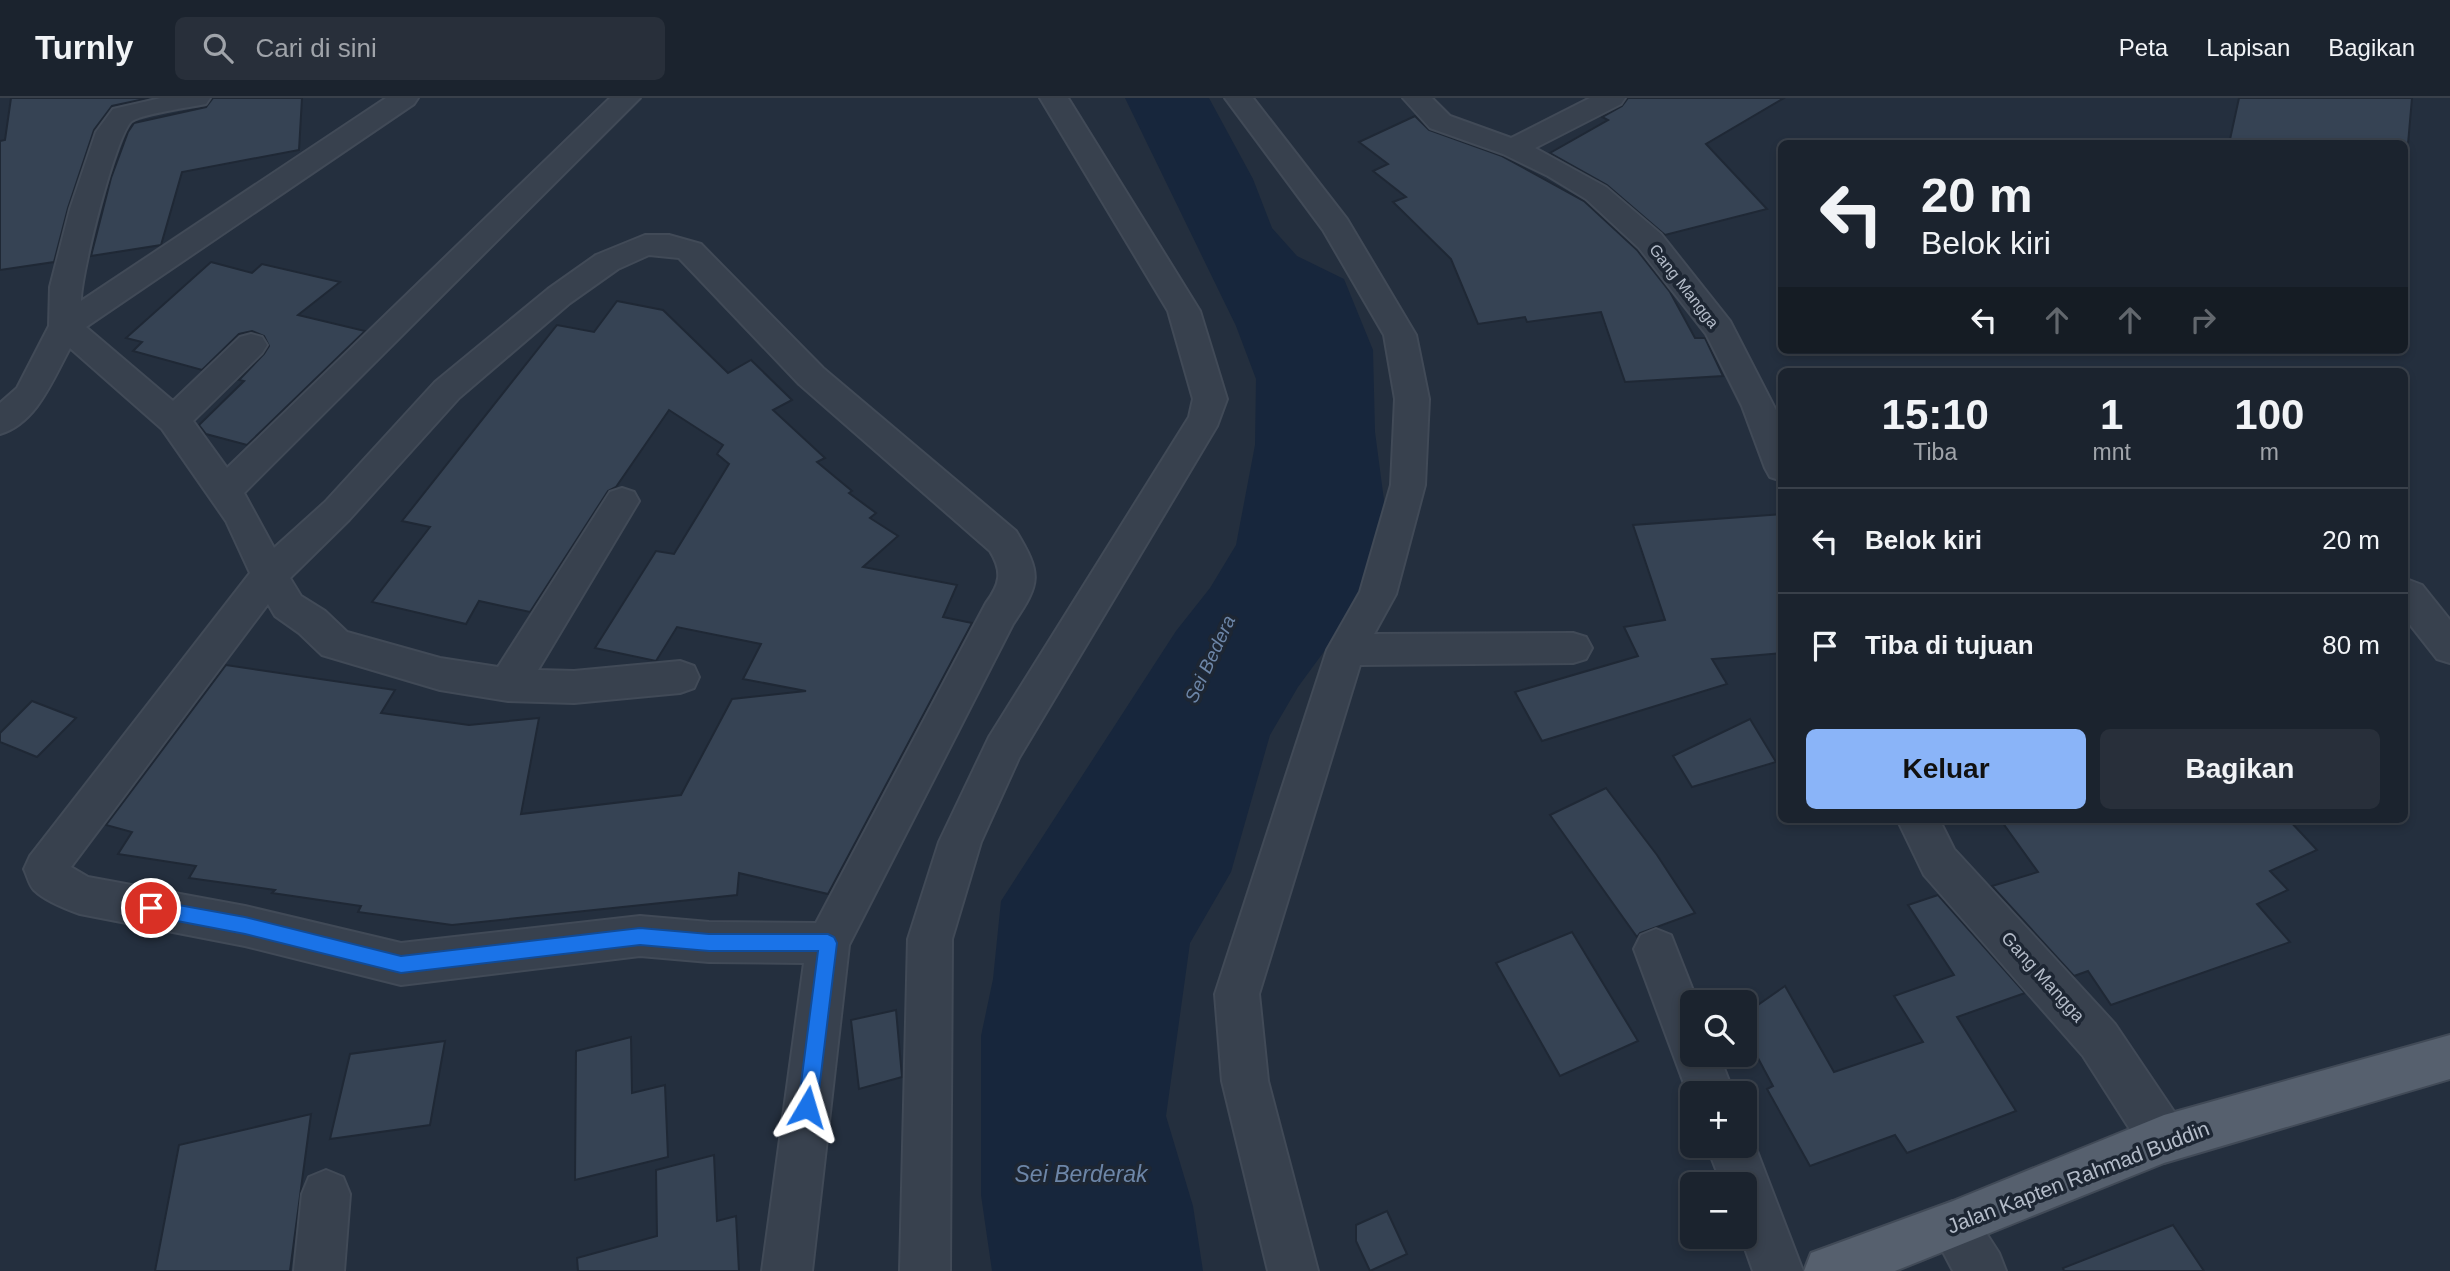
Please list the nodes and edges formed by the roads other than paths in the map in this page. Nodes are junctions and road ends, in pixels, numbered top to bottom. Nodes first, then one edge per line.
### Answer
1 (196, 98) edge
2 (404, 98) edge
3 (626, 98) edge
4 (1054, 98) edge
5 (1239, 98) edge
6 (1417, 98) edge
7 (1611, 98) edge
8 (1513, 148) junction
9 (65, 326) junction
10 (251, 345) dead end
11 (174, 420) junction
12 (0, 422) edge
13 (1778, 457) edge
14 (225, 491) junction
15 (622, 501) dead end
16 (269, 575) junction
17 (2409, 595) dead end
18 (1573, 648) dead end
19 (2450, 648) edge
20 (1346, 650) junction
21 (680, 677) dead end
22 (508, 685) junction
23 (1920, 823) edge
24 (828, 943) junction
25 (1656, 949) dead end
26 (1680, 1013) edge
27 (2450, 1057) edge
28 (2164, 1139) junction
29 (1736, 1158) edge
30 (326, 1194) dead end
31 (1953, 1225) junction
32 (319, 1271) edge
33 (787, 1271) edge
34 (925, 1271) edge
35 (1293, 1271) edge
36 (1778, 1271) edge
37 (1829, 1271) edge
38 (1981, 1271) edge

1 - 9 street
2 - 9 street
3 - 14 street
4 - 34 street
5 - 20 street
6 - 8 street, Gang Mangga
7 - 8 street
8 - 13 street, Gang Mangga
9 - 11 street
9 - 12 street
10 - 11 street
11 - 14 street
14 - 16 street
15 - 22 street
16 - 22 street
16 - 24 street
16 - 24 street
17 - 19 street
18 - 20 street
20 - 35 street
21 - 22 street
23 - 28 street, Gang Mangga
24 - 33 street
25 - 26 street
27 - 28 main road, Jalan Kapten Rahmad Buddin
28 - 31 main road, Jalan Kapten Rahmad Buddin
29 - 36 street
30 - 32 street
31 - 37 main road, Jalan Kapten Rahmad Buddin
31 - 38 street

